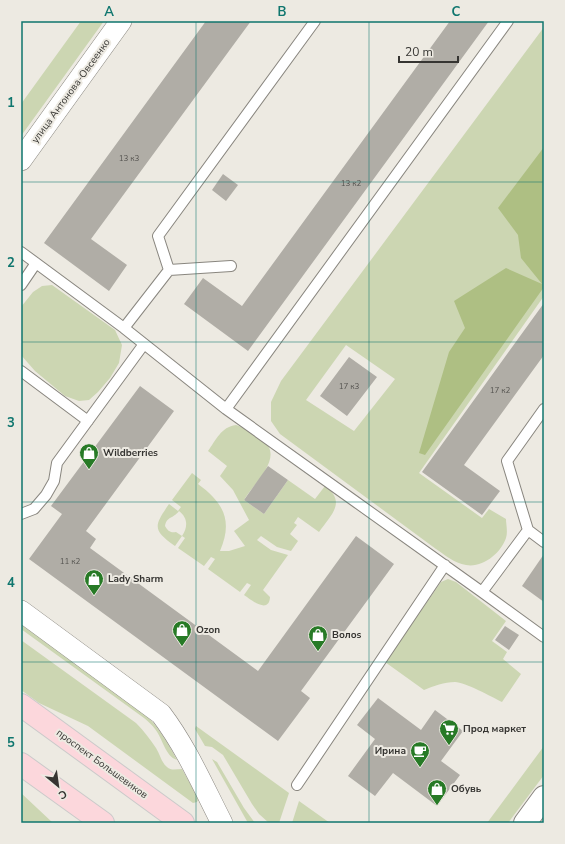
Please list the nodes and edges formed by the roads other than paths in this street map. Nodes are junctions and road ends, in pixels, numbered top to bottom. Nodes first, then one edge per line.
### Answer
1 (121, 21) edge
2 (315, 21) edge
3 (508, 21) edge
4 (21, 160) edge
5 (21, 252) edge
6 (36, 263) junction
7 (231, 266) dead end
8 (169, 270) junction
9 (21, 285) edge
10 (124, 328) junction
11 (144, 344) junction
12 (21, 371) edge
13 (226, 408) junction
14 (544, 409) edge
15 (88, 421) junction
16 (21, 514) edge
17 (528, 530) junction
18 (544, 542) edge
19 (445, 565) junction
20 (482, 592) junction
21 (21, 611) edge
22 (544, 637) edge
23 (21, 706) edge
24 (21, 764) edge
25 (297, 785) dead end
26 (544, 797) edge
27 (103, 823) edge
28 (184, 823) edge
29 (222, 823) edge
30 (525, 823) edge

1 - 4 street, улица Антонова-Овсеенко
2 - 8 lane
3 - 13 lane
5 - 6 lane
6 - 9 lane
6 - 10 lane
7 - 8 lane
8 - 10 lane
10 - 11 lane
11 - 13 lane
11 - 15 lane
12 - 15 lane
13 - 19 lane
14 - 17 lane
15 - 16 lane
17 - 18 lane
17 - 20 lane
19 - 20 lane
19 - 25 lane
20 - 22 lane
21 - 29 street
23 - 28 main road, проспект Большевиков
24 - 27 main road
26 - 30 street

